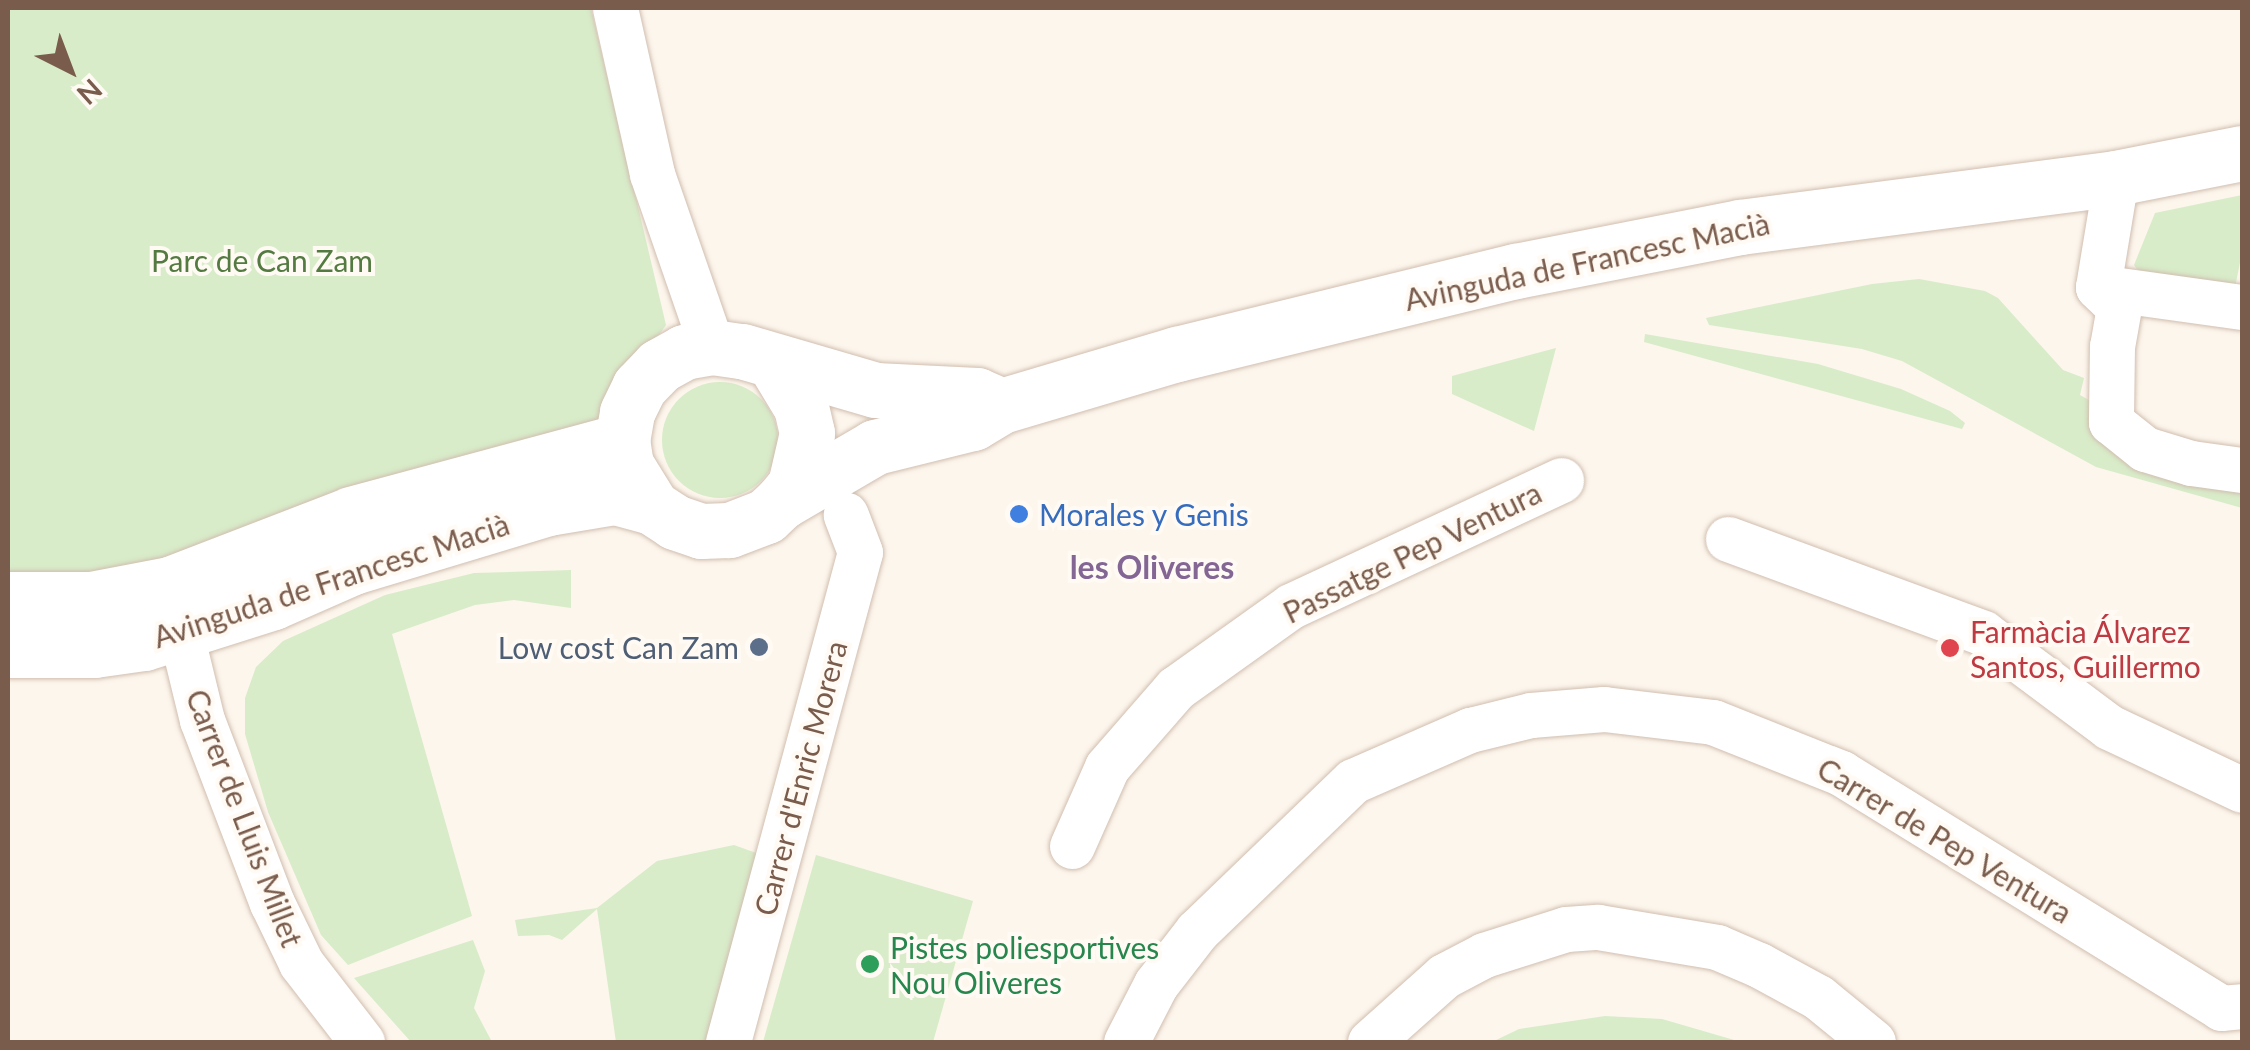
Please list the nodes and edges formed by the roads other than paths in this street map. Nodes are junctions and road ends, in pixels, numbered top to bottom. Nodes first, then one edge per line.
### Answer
1 (615, 8) edge
2 (2242, 153) edge
3 (2116, 178) junction
4 (2098, 287) junction
5 (2242, 306) edge
6 (712, 347) junction
7 (775, 364) junction
8 (1001, 406) junction
9 (622, 440) junction
10 (2242, 470) edge
11 (1561, 480) dead end
12 (781, 502) junction
13 (652, 507) junction
14 (846, 515) dead end
15 (1728, 539) dead end
16 (8, 599) edge
17 (181, 634) junction
18 (8, 650) edge
19 (2242, 790) edge
20 (1072, 846) dead end
21 (2232, 1007) edge
22 (362, 1042) edge
23 (728, 1042) edge
24 (1126, 1042) edge
25 (1370, 1042) edge
26 (1873, 1042) edge

1 - 6 street
2 - 3 street, Avinguda de Francesc Macià
3 - 4 street
3 - 8 street, Avinguda de Francesc Macià
4 - 5 street
4 - 10 street
6 - 7 street
6 - 9 street
7 - 8 street
7 - 12 street
8 - 12 street, Avinguda de Francesc Macià
9 - 13 street
9 - 16 street, Avinguda de Francesc Macià
11 - 20 street, Passatge Pep Ventura
12 - 13 street
13 - 17 street, Avinguda de Francesc Macià
14 - 23 street, Carrer d'Enric Morera
15 - 19 street
17 - 18 street, Avinguda de Francesc Macià
17 - 22 street, Carrer de Lluis Millet
21 - 24 street, Carrer de Pep Ventura
25 - 26 street

